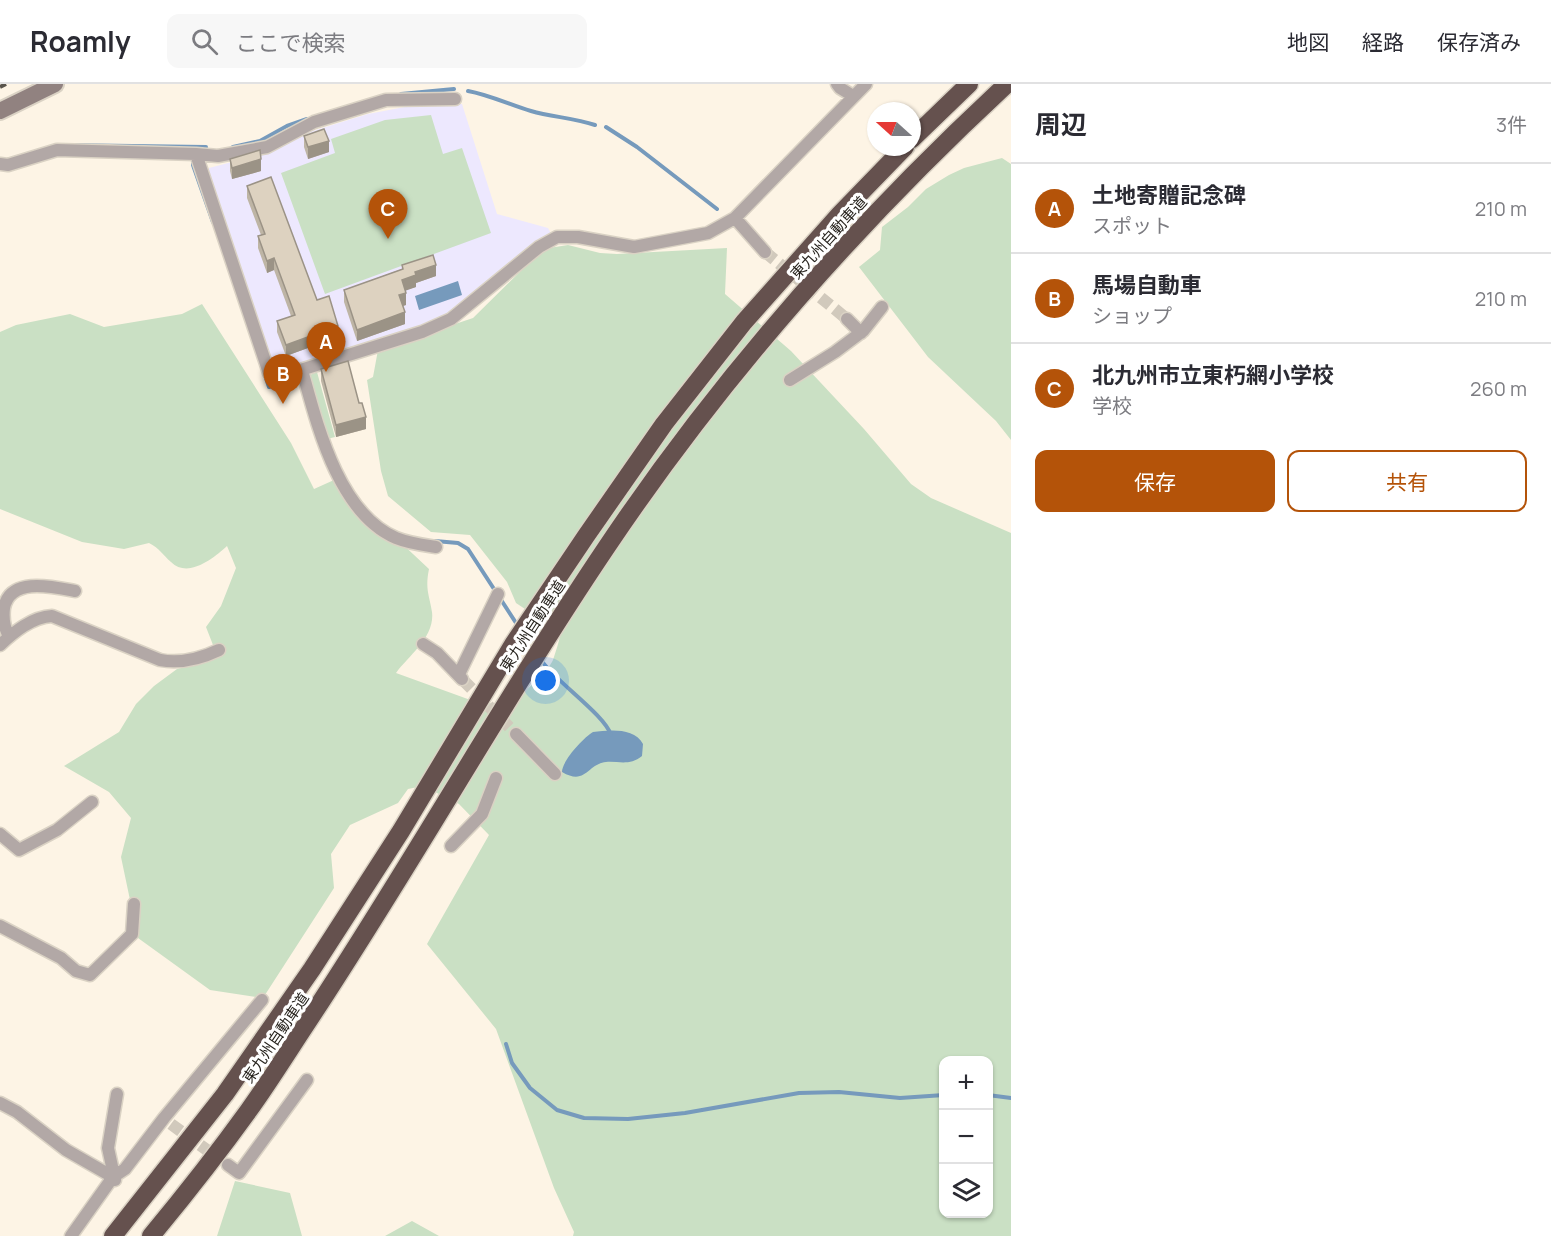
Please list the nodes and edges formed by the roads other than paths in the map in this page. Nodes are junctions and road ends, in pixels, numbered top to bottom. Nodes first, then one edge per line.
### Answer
1 (55, 84) edge
2 (837, 84) edge
3 (866, 84) edge
4 (969, 84) edge
5 (1007, 84) edge
6 (853, 96) junction
7 (455, 99) dead end
8 (0, 111) edge
9 (921, 131) edge
10 (196, 154) junction
11 (896, 156) edge
12 (0, 164) edge
13 (735, 218) junction
14 (765, 252) tunnel mouth
15 (882, 307) dead end
16 (847, 319) tunnel mouth
17 (861, 333) junction
18 (302, 370) junction
19 (790, 380) dead end
20 (436, 547) dead end
21 (75, 591) dead end
22 (498, 594) dead end
23 (4, 640) edge
24 (423, 644) dead end
25 (219, 650) dead end
26 (516, 734) tunnel mouth
27 (555, 774) dead end
28 (496, 778) dead end
29 (92, 802) dead end
30 (0, 834) edge
31 (451, 846) dead end
32 (134, 904) dead end
33 (0, 926) edge
34 (262, 1000) dead end
35 (307, 1080) dead end
36 (117, 1094) dead end
37 (0, 1103) edge
38 (228, 1165) dead end
39 (115, 1181) junction
40 (71, 1236) edge
41 (113, 1236) edge
42 (151, 1236) edge

1 - 8 main road
2 - 6 street
3 - 6 street
4 - 9 highway
5 - 42 highway, 東九州自動車道
6 - 13 street
7 - 10 street
10 - 12 street
10 - 18 street
11 - 41 highway, 東九州自動車道
13 - 14 street
13 - 18 street
15 - 17 street
16 - 17 street
17 - 19 street
18 - 20 street
21 - 23 street
22 - 24 street
23 - 25 street
26 - 27 street
28 - 31 street
29 - 30 street
32 - 33 street
34 - 39 street
35 - 38 street
36 - 39 street
37 - 39 street
39 - 40 street

